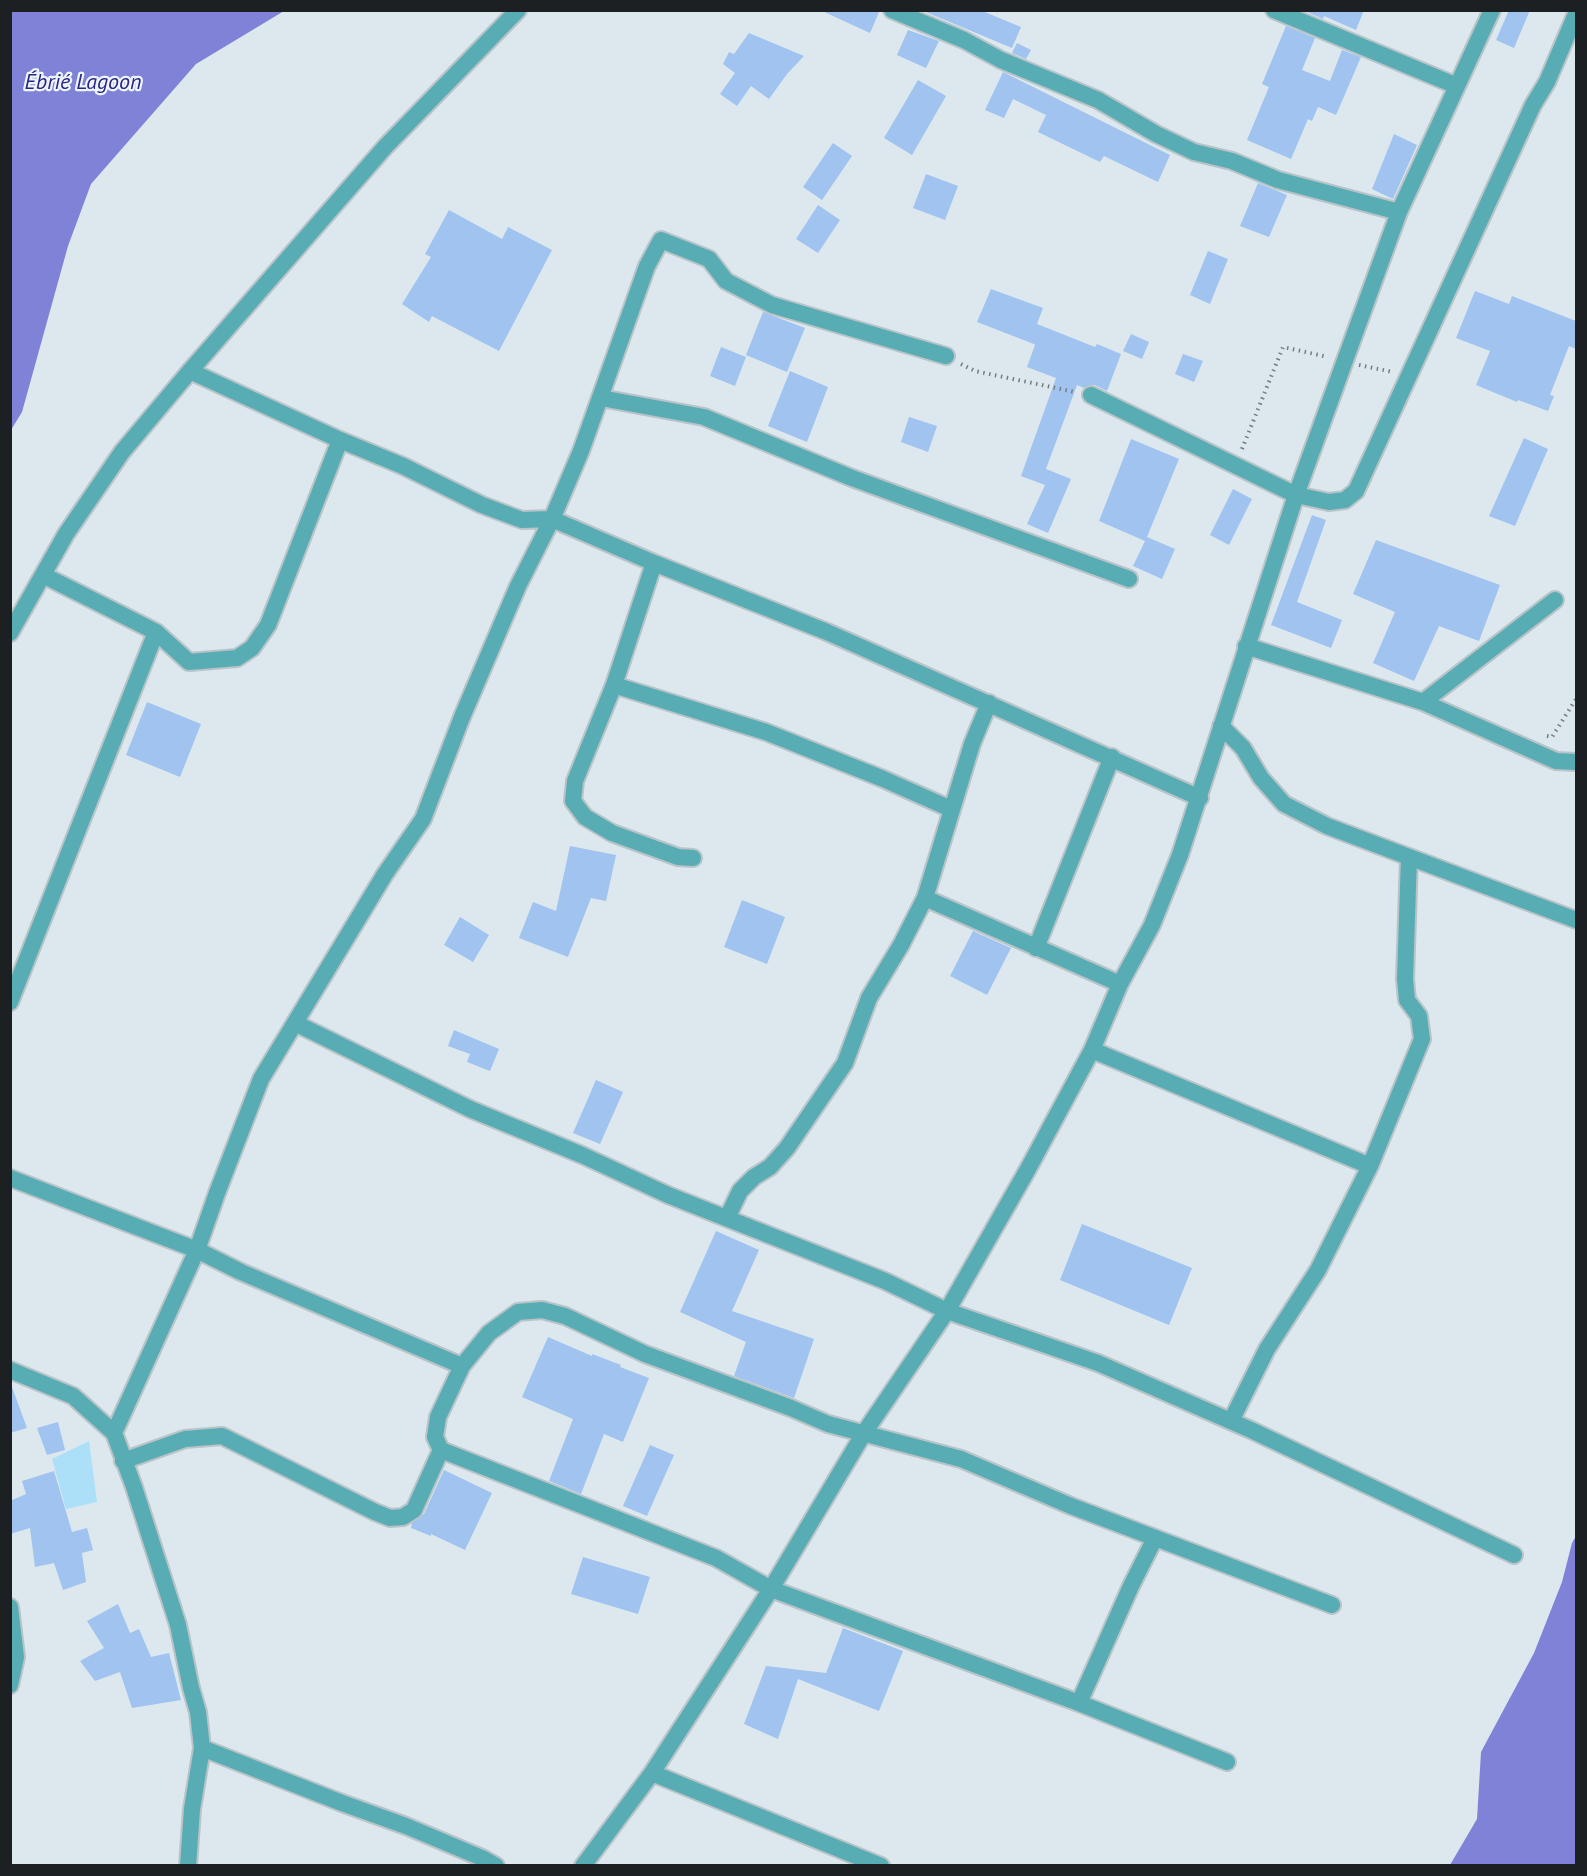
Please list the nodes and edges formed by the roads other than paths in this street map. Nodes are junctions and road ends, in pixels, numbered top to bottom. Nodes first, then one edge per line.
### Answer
1 (518, 10) edge
2 (892, 10) edge
3 (1274, 10) edge
4 (1492, 10) edge
5 (1576, 14) edge
6 (1457, 86) junction
7 (1399, 212) junction
8 (946, 356) road end
9 (190, 371) junction
10 (1090, 395) road end
11 (601, 398) junction
12 (340, 440) junction
13 (1296, 495) junction
14 (552, 519) junction
15 (654, 563) junction
16 (43, 575) junction
17 (1129, 579) dead end
18 (1555, 600) dead end
19 (156, 632) junction
20 (10, 633) edge
21 (1246, 646) junction
22 (614, 685) junction
23 (1423, 702) junction
24 (989, 703) junction
25 (1221, 726) junction
26 (1112, 758) junction
27 (1576, 762) edge
28 (1200, 798) junction
29 (951, 809) junction
30 (1409, 856) junction
31 (693, 858) dead end
32 (925, 898) junction
33 (1576, 920) edge
34 (1036, 948) junction
35 (1120, 984) junction
36 (10, 1002) edge
37 (295, 1023) junction
38 (1092, 1050) junction
39 (1370, 1166) junction
40 (10, 1178) edge
41 (727, 1218) junction
42 (197, 1250) junction
43 (947, 1311) junction
44 (462, 1366) junction
45 (10, 1370) edge
46 (1232, 1421) junction
47 (114, 1433) junction
48 (864, 1433) junction
49 (441, 1450) junction
50 (123, 1461) junction
51 (1155, 1538) junction
52 (1514, 1555) dead end
53 (771, 1589) junction
54 (1332, 1605) dead end
55 (10, 1608) edge
56 (12, 1626) edge
57 (10, 1685) edge
58 (1079, 1703) junction
59 (202, 1748) junction
60 (1227, 1762) dead end
61 (652, 1773) junction
62 (188, 1866) edge
63 (496, 1866) edge
64 (583, 1866) edge
65 (881, 1866) edge

1 - 9 street
2 - 7 street
3 - 6 street
4 - 6 street
5 - 13 street
6 - 7 street
7 - 13 street
8 - 11 street
9 - 12 street
9 - 16 street
10 - 13 street
11 - 14 street
11 - 17 street
12 - 14 street
12 - 19 street
13 - 21 street
14 - 15 street
14 - 37 street
15 - 22 street
15 - 24 street
16 - 19 street
16 - 20 street
18 - 23 street
19 - 36 street
21 - 23 street
21 - 25 street
22 - 29 street
22 - 31 street
23 - 27 street
24 - 26 street
24 - 29 street
25 - 28 street
25 - 30 street
26 - 28 street
26 - 34 street
28 - 35 street
29 - 32 street
30 - 33 street
30 - 39 street
32 - 34 street
32 - 41 street
34 - 35 street
35 - 38 street
37 - 41 street
37 - 42 street
38 - 39 street
38 - 43 street
39 - 46 street
40 - 42 street
41 - 43 street
42 - 44 street
42 - 47 street
43 - 46 street
43 - 48 street
44 - 48 street
44 - 49 street
45 - 47 street
46 - 52 street
47 - 50 street
48 - 51 street
48 - 53 street
49 - 50 street
49 - 53 street
50 - 59 street
51 - 54 street
51 - 58 street
53 - 58 street
53 - 61 street
55 - 56 street
56 - 57 street
58 - 60 street
59 - 62 street
59 - 63 street
61 - 64 street
61 - 65 street

